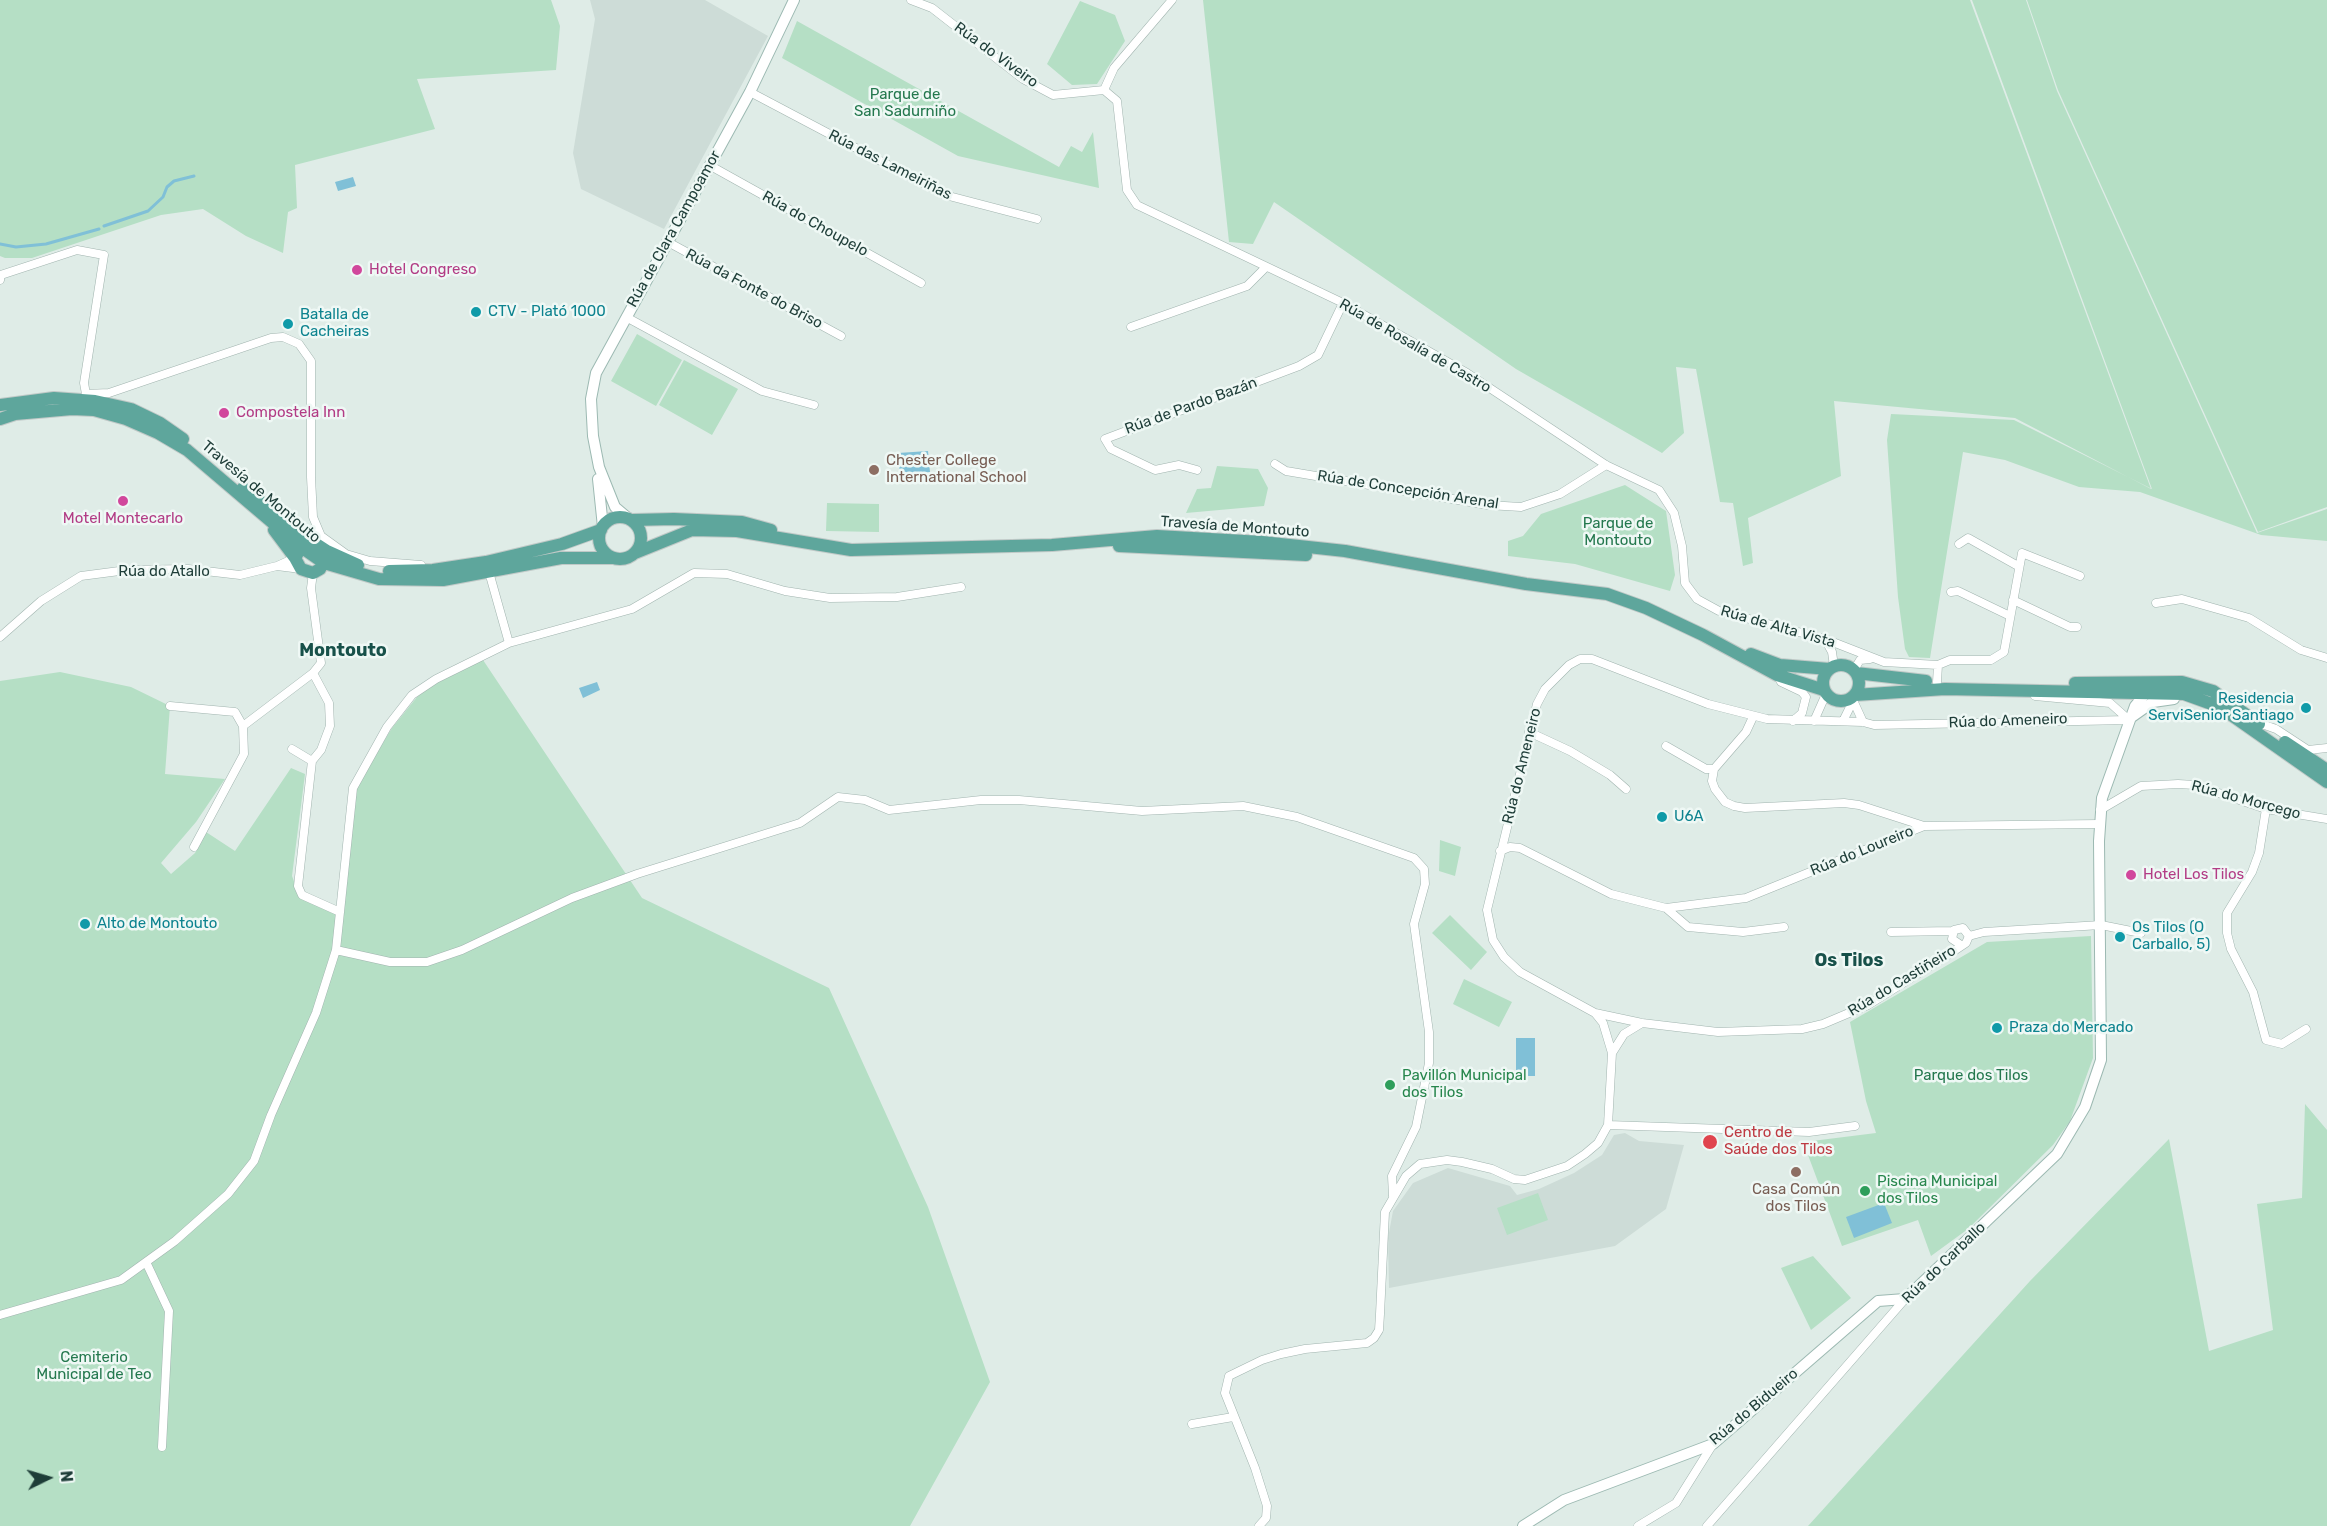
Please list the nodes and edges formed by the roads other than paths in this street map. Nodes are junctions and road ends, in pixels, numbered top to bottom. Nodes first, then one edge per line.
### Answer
1 (794, 0) edge
2 (912, 0) edge
3 (1172, 0) edge
4 (1104, 90) junction
5 (750, 92) junction
6 (709, 165) junction
7 (1037, 219) dead end
8 (666, 241) junction
9 (1266, 267) junction
10 (0, 280) edge
11 (921, 283) dead end
12 (1343, 303) junction
13 (626, 317) junction
14 (1131, 327) dead end
15 (841, 336) dead end
16 (84, 383) junction
17 (71, 395) dead end
18 (0, 405) edge
19 (814, 405) dead end
20 (0, 419) edge
21 (1275, 464) dead end
22 (1606, 465) junction
23 (598, 467) junction
24 (1197, 470) dead end
25 (252, 507) junction
26 (1674, 513) joint
27 (629, 519) junction
28 (602, 528) junction
29 (304, 542) junction
30 (809, 543) junction
31 (1959, 544) dead end
32 (635, 553) junction
33 (326, 557) junction
34 (614, 558) junction
35 (277, 566) junction
36 (2018, 566) junction
37 (303, 567) junction
38 (487, 567) junction
39 (2080, 576) dead end
40 (961, 587) dead end
41 (1951, 592) dead end
42 (2013, 600) junction
43 (2156, 603) dead end
44 (2010, 616) junction
45 (2077, 627) dead end
46 (0, 637) edge
47 (1825, 639) junction
48 (1713, 641) junction
49 (509, 644) junction
50 (1844, 646) junction
51 (2327, 658) edge
52 (1875, 659) junction
53 (1938, 665) junction
54 (1832, 668) junction
55 (1855, 670) junction
56 (313, 674) junction
57 (1777, 675) junction
58 (1937, 682) junction
59 (1988, 689) junction
60 (1825, 692) junction
61 (2146, 692) junction
62 (1852, 697) junction
63 (2196, 698) junction
64 (2230, 701) junction
65 (170, 706) dead end
66 (1753, 717) junction
67 (2129, 720) junction
68 (1793, 721) junction
69 (1814, 721) junction
70 (1843, 721) junction
71 (1863, 722) junction
72 (2259, 723) junction
73 (243, 726) junction
74 (1528, 732) junction
75 (1666, 746) dead end
76 (292, 749) dead end
77 (2327, 749) edge
78 (312, 761) junction
79 (2327, 768) edge
80 (1714, 769) junction
81 (2327, 782) edge
82 (1626, 789) dead end
83 (2266, 808) junction
84 (2100, 810) junction
85 (2327, 819) edge
86 (2100, 824) junction
87 (1924, 826) junction
88 (194, 847) dead end
89 (1500, 851) junction
90 (1666, 908) junction
91 (340, 912) junction
92 (2101, 926) junction
93 (1784, 927) dead end
94 (1953, 931) junction
95 (1891, 932) dead end
96 (2141, 933) dead end
97 (1969, 936) junction
98 (1961, 945) junction
99 (336, 950) junction
100 (1595, 1013) junction
101 (1642, 1023) junction
102 (2306, 1029) dead end
103 (1612, 1053) junction
104 (1608, 1125) junction
105 (1855, 1126) dead end
106 (1393, 1196) junction
107 (146, 1262) junction
108 (1905, 1299) junction
109 (0, 1315) edge
110 (1233, 1417) junction
111 (1192, 1424) dead end
112 (1713, 1444) junction
113 (162, 1448) dead end
114 (1259, 1526) edge
115 (1523, 1526) edge
116 (1638, 1526) edge
117 (1707, 1526) edge

1 - 5 street, Rúa de Clara Campoamor
2 - 4 street, Rúa do Viveiro
3 - 4 street
4 - 9 street, Rúa de Rosalía de Castro
5 - 6 street, Rúa de Clara Campoamor
5 - 7 street, Rúa das Lameiriñas
6 - 8 street, Rúa de Clara Campoamor
6 - 11 street, Rúa do Choupelo
8 - 13 street, Rúa de Clara Campoamor
8 - 15 street, Rúa da Fonte do Briso
9 - 12 street, Rúa de Rosalía de Castro
9 - 14 street
10 - 16 street
12 - 22 street, Rúa de Rosalía de Castro
12 - 24 street, Rúa de Pardo Bazán
13 - 19 street
13 - 23 street, Rúa de Clara Campoamor
16 - 17 street
16 - 38 street
18 - 29 main road, Travesía de Montouto
20 - 25 main road, Travesía de Montouto
21 - 22 street, Rúa de Concepción Arenal
22 - 26 street, Rúa de Rosalía de Castro
23 - 27 street
23 - 28 street
25 - 29 main road, Travesía de Montouto
25 - 37 main road
26 - 47 street, Rúa de Alta Vista
27 - 28 main road, Travesía de Montouto
27 - 30 main road, Travesía de Montouto
27 - 32 main road
28 - 34 main road
28 - 38 main road, Travesía de Montouto
29 - 33 main road, Travesía de Montouto
29 - 37 main road
30 - 32 main road, Travesía de Montouto
30 - 48 main road, Travesía de Montouto
31 - 36 street
32 - 34 main road, Travesía de Montouto
33 - 37 main road
33 - 38 main road, Travesía de Montouto
34 - 38 main road, Travesía de Montouto
35 - 37 street, Rúa do Atallo
35 - 37 street, Rúa do Atallo
35 - 46 street, Rúa do Atallo
36 - 39 street
36 - 42 street, Rúa de Alta Vista
37 - 56 street
38 - 49 street
40 - 49 street
41 - 44 street
42 - 44 street, Rúa de Alta Vista
42 - 45 street
43 - 51 street
44 - 53 street, Rúa de Alta Vista
47 - 50 street, Rúa de Alta Vista
47 - 54 street
48 - 54 main road, Travesía de Montouto
48 - 57 main road, Travesía de Montouto
49 - 91 street
50 - 52 street, Rúa de Alta Vista
50 - 55 street, Rúa de Alta Vista
52 - 53 street, Rúa de Alta Vista
52 - 55 street, Rúa de Alta Vista
53 - 58 street
54 - 55 main road
54 - 60 main road
55 - 58 main road
55 - 62 main road
56 - 73 street
56 - 78 street
57 - 60 main road, Travesía de Montouto
57 - 68 street
58 - 64 main road
59 - 61 main road
59 - 62 main road
59 - 67 street
60 - 62 main road
60 - 69 street
61 - 63 main road
61 - 64 street
61 - 67 street, Rúa do Carballo
62 - 70 street
62 - 71 street
63 - 67 street
63 - 81 main road
64 - 72 main road
65 - 73 street
66 - 68 street, Rúa do Ameneiro
66 - 74 street, Rúa do Ameneiro
66 - 80 street
67 - 71 street, Rúa do Ameneiro
67 - 84 street, Rúa do Carballo
68 - 69 street, Rúa do Ameneiro
69 - 70 street, Rúa do Ameneiro
70 - 71 street, Rúa do Ameneiro
72 - 77 street
72 - 79 main road
73 - 88 street
74 - 82 street
74 - 89 street, Rúa do Ameneiro
75 - 80 street
76 - 78 street
77 - 79 street
78 - 91 street
80 - 87 street
83 - 84 street, Rúa do Morcego
83 - 85 street, Rúa do Morcego
83 - 102 street
84 - 86 street, Rúa do Carballo
86 - 87 street, Rúa do Loureiro
86 - 92 street, Rúa do Carballo
87 - 90 street, Rúa do Loureiro
89 - 90 street, Rúa do Loureiro
89 - 100 street, Rúa do Ameneiro
90 - 93 street, Rúa do Loureiro
91 - 99 street
92 - 96 street, Rúa do Castiñeiro
92 - 97 street, Rúa do Castiñeiro
92 - 108 street, Rúa do Carballo
94 - 95 street, Rúa do Castiñeiro
94 - 97 street, Rúa do Castiñeiro
94 - 98 street, Rúa do Castiñeiro
97 - 98 street, Rúa do Castiñeiro
98 - 101 street, Rúa do Castiñeiro
99 - 106 street
99 - 107 street
100 - 101 street, Rúa do Castiñeiro
100 - 103 street
101 - 103 street
103 - 104 street
104 - 105 street
104 - 106 street
106 - 110 street
107 - 109 street
107 - 113 street
108 - 112 street, Rúa do Bidueiro
108 - 117 street, Rúa do Carballo
110 - 111 street
110 - 114 street
112 - 115 street, Rúa do Bidueiro
112 - 116 street

